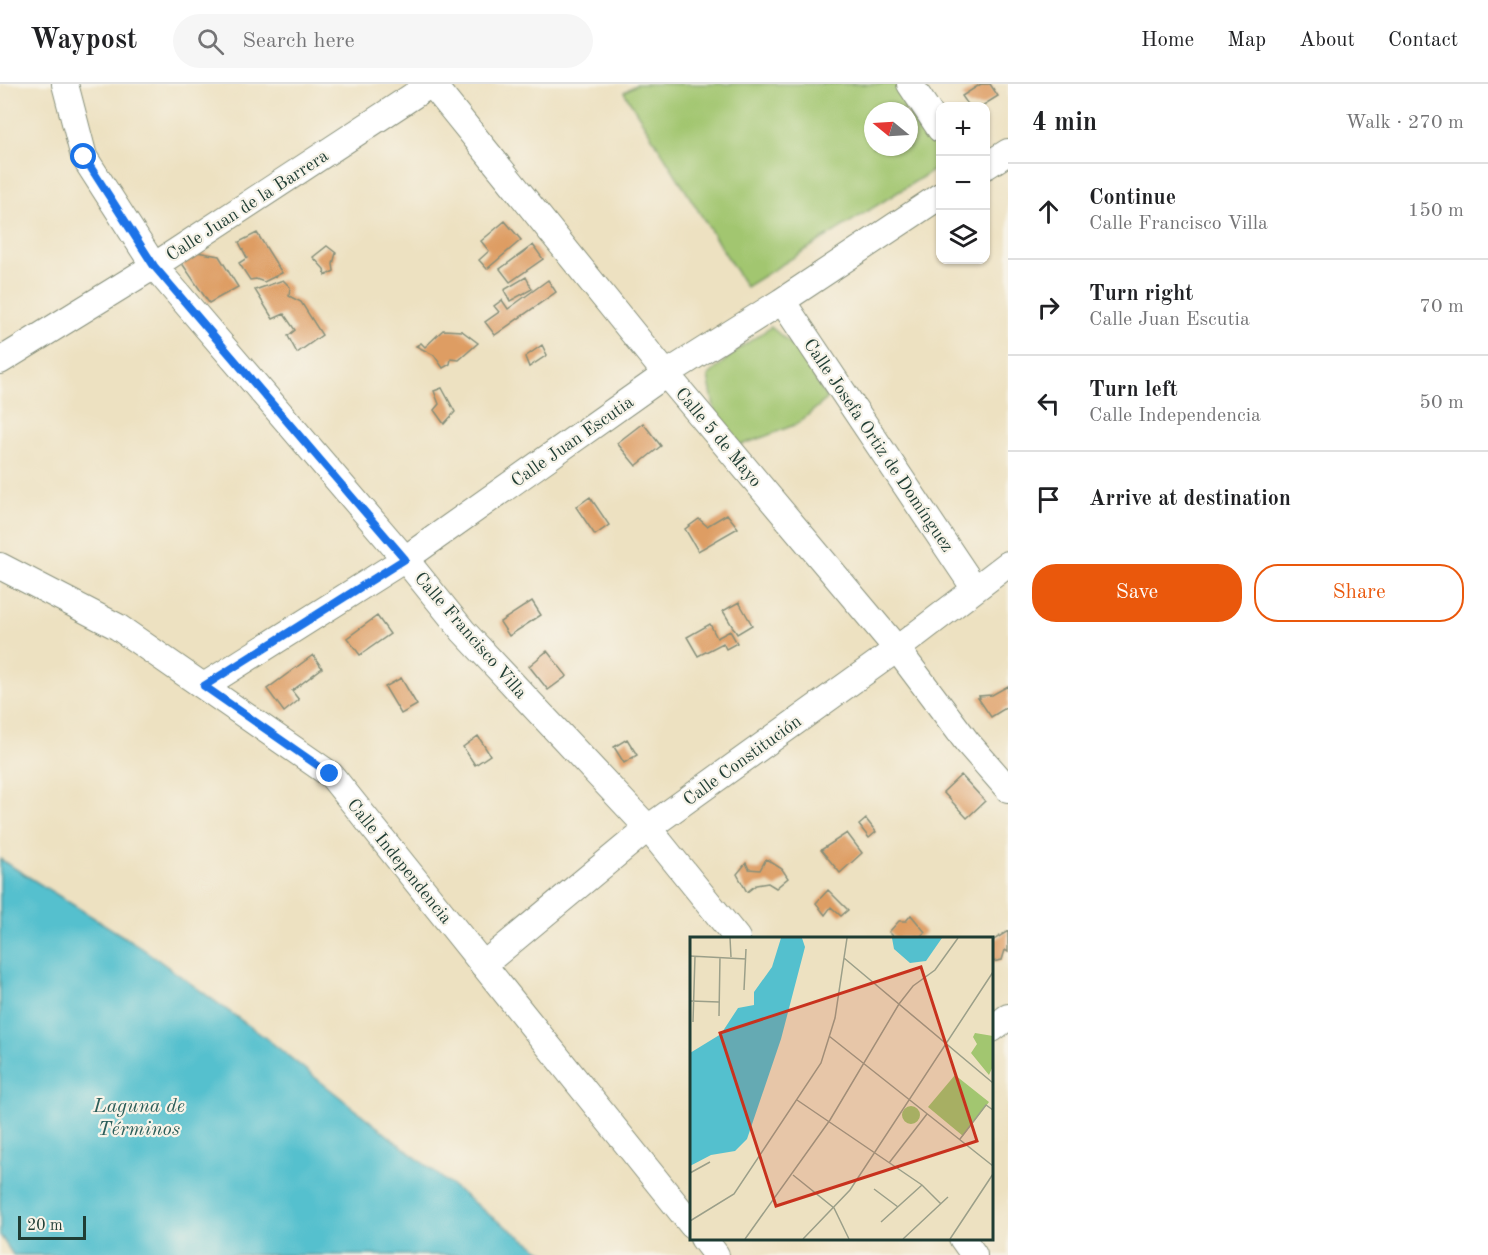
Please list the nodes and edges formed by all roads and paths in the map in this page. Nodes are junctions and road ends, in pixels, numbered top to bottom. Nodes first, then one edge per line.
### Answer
1 (65, 84) edge
2 (431, 84) edge
3 (910, 84) edge
4 (936, 123) edge
5 (1008, 152) edge
6 (990, 163) edge
7 (936, 199) edge
8 (154, 266) junction
9 (782, 301) junction
10 (0, 361) edge
11 (666, 374) junction
12 (405, 559) junction
13 (1008, 564) edge
14 (0, 566) edge
15 (975, 589) junction
16 (897, 650) junction
17 (204, 686) junction
18 (1008, 789) edge
19 (648, 828) junction
20 (735, 937) edge
21 (483, 965) junction
22 (1008, 1017) edge
23 (993, 1028) edge
24 (690, 1223) edge
25 (704, 1240) edge
26 (963, 1240) edge
27 (716, 1255) edge
28 (974, 1255) edge

1 - 8 street, Calle Francisco Villa
2 - 8 street, Calle Juan de la Barrera
2 - 11 street, Calle 5 de Mayo
3 - 4 street
5 - 6 street
7 - 9 street, Calle Juan Escutia
8 - 10 street, Calle Juan de la Barrera
8 - 12 street, Calle Francisco Villa
9 - 11 street, Calle Juan Escutia
9 - 15 street, Calle Josefa Ortiz de Domínguez
11 - 12 street, Calle Juan Escutia
11 - 16 street, Calle 5 de Mayo
12 - 17 street, Calle Juan Escutia
12 - 19 street, Calle Francisco Villa
13 - 15 street, Calle Constitución
14 - 17 street, Calle Independencia
15 - 16 street, Calle Constitución
16 - 18 street, Calle 5 de Mayo
16 - 19 street, Calle Constitución
17 - 21 street, Calle Independencia
19 - 20 street, Calle Francisco Villa
19 - 21 street, Calle Constitución
21 - 24 street, Calle Independencia
22 - 23 street
25 - 27 street
26 - 28 street

